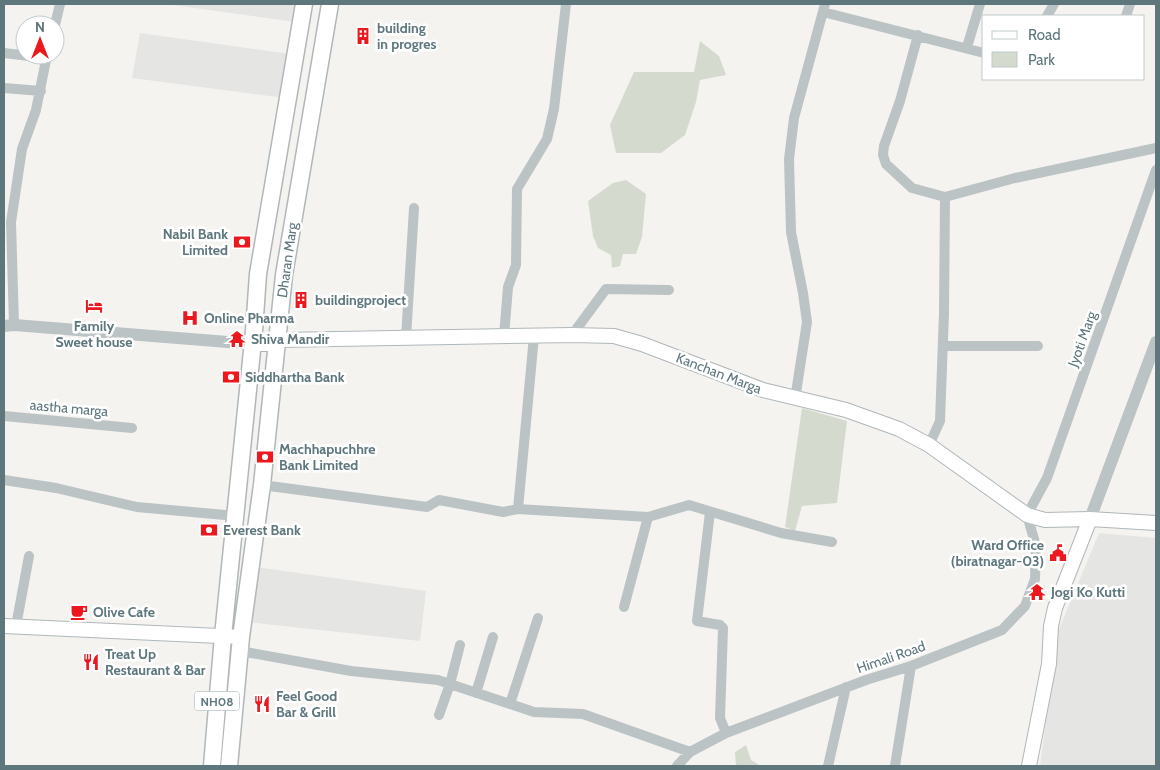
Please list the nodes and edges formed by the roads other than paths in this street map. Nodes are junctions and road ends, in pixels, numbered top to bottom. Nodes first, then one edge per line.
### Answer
1 (304, 4) edge
2 (330, 4) edge
3 (566, 4) edge
4 (980, 4) edge
5 (1054, 4) edge
6 (824, 8) edge
7 (1048, 15) edge
8 (918, 36) junction
9 (967, 47) junction
10 (982, 51) edge
11 (45, 65) edge
12 (4, 88) edge
13 (41, 91) junction
14 (1156, 148) edge
15 (1156, 170) edge
16 (946, 197) junction
17 (414, 208) dead end
18 (669, 290) dead end
19 (9, 325) edge
20 (572, 335) junction
21 (504, 336) junction
22 (534, 336) junction
23 (406, 338) junction
24 (278, 340) junction
25 (1156, 342) edge
26 (253, 344) junction
27 (943, 346) junction
28 (1038, 346) dead end
29 (795, 399) junction
30 (4, 416) edge
31 (132, 428) dead end
32 (929, 445) junction
33 (4, 480) edge
34 (262, 485) junction
35 (518, 509) junction
36 (710, 512) junction
37 (1027, 515) junction
38 (236, 516) junction
39 (648, 517) junction
40 (1090, 519) junction
41 (1156, 522) edge
42 (832, 542) dead end
43 (30, 556) dead end
44 (624, 607) dead end
45 (538, 618) dead end
46 (10, 626) edge
47 (223, 636) junction
48 (493, 637) dead end
49 (241, 644) junction
50 (460, 645) dead end
51 (911, 666) junction
52 (450, 684) junction
53 (846, 687) junction
54 (476, 693) junction
55 (510, 704) junction
56 (440, 715) dead end
57 (726, 733) junction
58 (690, 752) junction
59 (212, 766) edge
60 (229, 766) edge
61 (677, 766) edge
62 (828, 766) edge
63 (895, 766) edge
64 (1029, 766) edge

1 - 26 main road, Dharan Marg / NH08
2 - 24 main road, Dharan Marg / NH08
3 - 21 street
4 - 9 street
5 - 7 street
6 - 8 street
6 - 29 street
8 - 9 street
8 - 16 street
9 - 10 street
11 - 13 street
12 - 13 street
13 - 19 street
14 - 16 street
15 - 37 street, Jyoti Marg
16 - 27 street
17 - 23 street
18 - 20 street
19 - 26 street
20 - 22 main road, Kanchan Marga
20 - 29 main road, Kanchan Marga
21 - 22 main road, Kanchan Marga
21 - 23 main road, Kanchan Marga
22 - 35 street
23 - 24 main road, Kanchan Marga
24 - 26 main road, Kanchan Marga
24 - 34 main road, Dharan Marg / NH08
25 - 40 street
26 - 38 main road, Dharan Marg / NH08
27 - 28 street
27 - 32 street
29 - 32 main road, Kanchan Marga
30 - 31 street, aastha marga
32 - 37 main road, Kanchan Marga
33 - 38 street
34 - 35 street
34 - 49 main road, Dharan Marg / NH08
35 - 39 street
36 - 39 street
36 - 42 street
36 - 57 street
37 - 40 main road, Kanchan Marga
37 - 51 street, Himali Road
38 - 47 main road, Dharan Marg / NH08
39 - 44 street
40 - 41 main road, Kanchan Marga
40 - 64 main road
43 - 46 street
45 - 55 street
46 - 47 main road
47 - 49 main road
47 - 59 main road, NH08
48 - 54 street
49 - 52 street
49 - 60 main road, NH08
50 - 52 street
51 - 53 street, Himali Road
51 - 63 street
52 - 54 street
52 - 56 street
53 - 57 street, Himali Road
53 - 62 street
54 - 55 street
55 - 58 street
57 - 58 street, Himali Road
58 - 61 street, Himali Road

